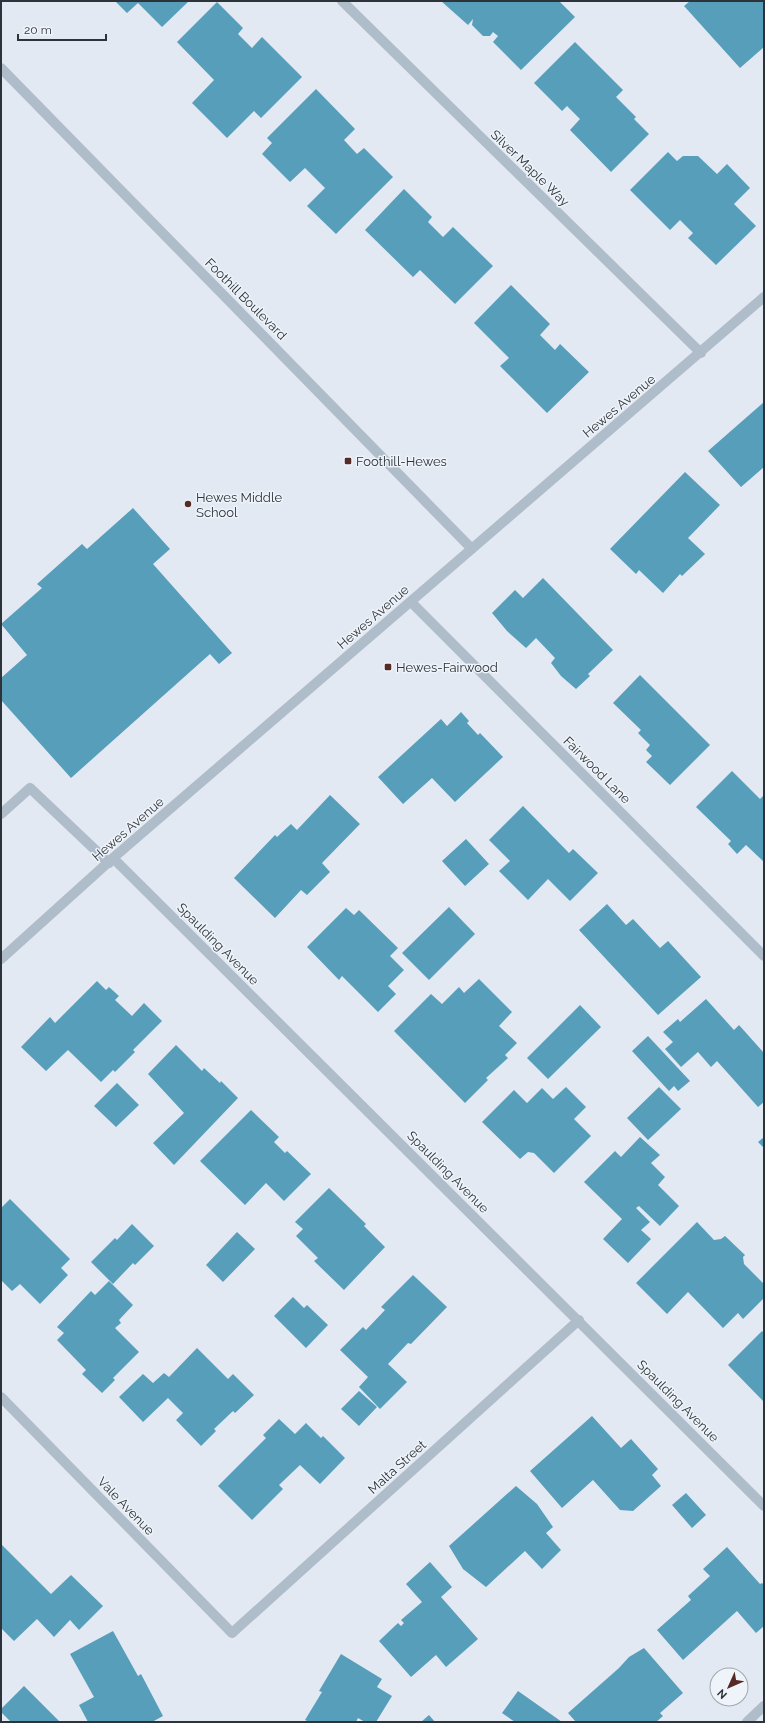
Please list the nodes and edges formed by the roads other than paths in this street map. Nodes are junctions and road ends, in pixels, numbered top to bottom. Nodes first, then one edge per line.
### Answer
1 (342, 1) edge
2 (1, 68) edge
3 (764, 298) edge
4 (701, 353) junction
5 (472, 549) junction
6 (411, 602) junction
7 (1, 814) edge
8 (111, 860) junction
9 (764, 956) edge
10 (1, 959) edge
11 (579, 1320) junction
12 (1, 1397) edge
13 (764, 1506) edge
14 (232, 1633) joint
15 (764, 1706) edge
16 (747, 1722) edge

1 - 4 street, Silver Maple Way
2 - 5 street, Foothill Boulevard
3 - 4 street, Hewes Avenue
4 - 5 street, Hewes Avenue
5 - 6 street, Hewes Avenue
6 - 8 street, Hewes Avenue
6 - 9 street, Fairwood Lane
7 - 8 street, Spaulding Avenue
8 - 10 street, Hewes Avenue
8 - 11 street, Spaulding Avenue
11 - 13 street, Spaulding Avenue
11 - 14 street, Malta Street
12 - 14 street, Vale Avenue
15 - 16 street

